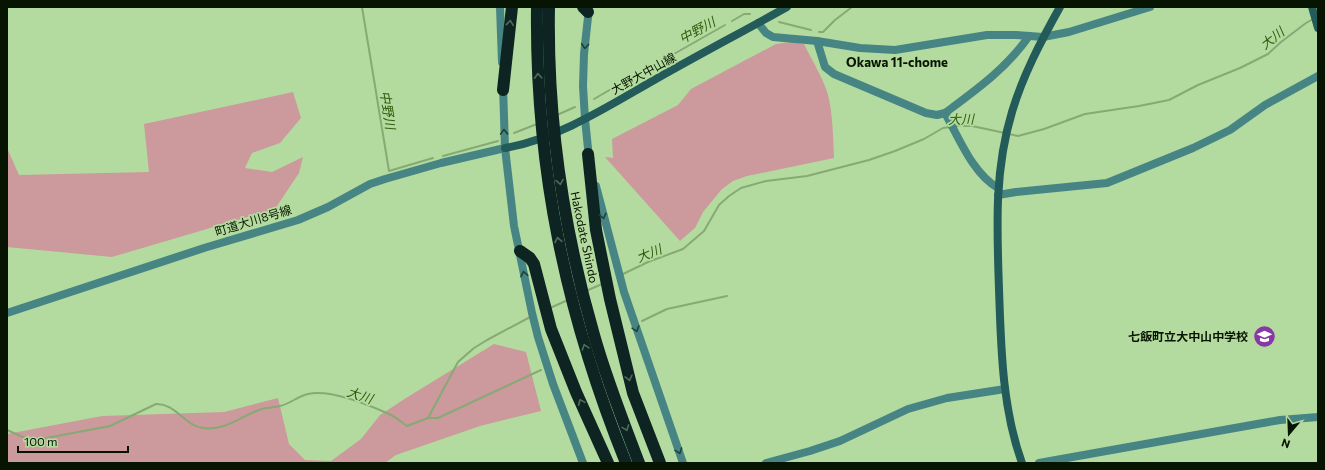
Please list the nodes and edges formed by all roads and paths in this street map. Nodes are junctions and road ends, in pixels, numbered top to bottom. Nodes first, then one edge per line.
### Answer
1 (500, 7) edge
2 (512, 7) edge
3 (537, 7) edge
4 (550, 7) edge
5 (787, 7) edge
6 (1060, 7) edge
7 (1150, 7) edge
8 (587, 9) edge
9 (1313, 10) edge
10 (758, 23) junction
11 (1318, 28) edge
12 (1029, 36) junction
13 (1043, 37) junction
14 (817, 41) junction
15 (1318, 76) edge
16 (503, 90) junction
17 (546, 113) junction
18 (945, 113) junction
19 (585, 119) junction
20 (549, 146) junction
21 (505, 148) junction
22 (588, 154) junction
23 (998, 192) junction
24 (520, 251) junction
25 (7, 313) edge
26 (1005, 389) junction
27 (1318, 417) edge
28 (583, 463) edge
29 (608, 463) edge
30 (626, 463) edge
31 (639, 463) edge
32 (660, 463) edge
33 (683, 463) edge
34 (766, 463) edge
35 (1022, 463) edge
36 (1039, 463) edge

1 - 16 street
16 -> 2 highway
17 -> 3 highway, Hakodate Shindo
4 - 17 highway, Hakodate Shindo
5 - 10 street, 大野大中山線
6 - 13 street
7 - 13 street
8 -> 19 street
9 - 11 street
10 - 14 street
10 - 19 street, 大野大中山線
12 - 13 street
12 - 14 street
12 - 18 street
13 - 23 street
14 - 18 street
15 - 23 street
21 -> 16 street
17 - 20 highway, Hakodate Shindo
18 - 23 street
19 - 21 street, 大野大中山線
19 - 22 street
30 -> 20 highway, Hakodate Shindo
20 -> 31 highway, Hakodate Shindo
21 - 24 street
21 - 25 street, 町道大川8号線
22 -> 32 highway
22 -> 33 street
23 - 26 street
28 -> 24 street
29 -> 24 highway
26 - 34 street
26 - 35 street
27 - 36 street

